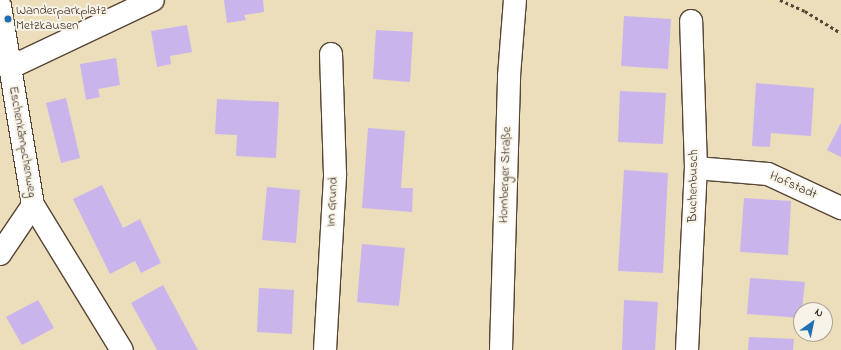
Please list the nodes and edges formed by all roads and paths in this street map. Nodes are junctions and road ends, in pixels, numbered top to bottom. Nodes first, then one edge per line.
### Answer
1 (153, 0) edge
2 (514, 0) edge
3 (780, 0) edge
4 (0, 6) edge
5 (692, 22) dead end
6 (841, 33) edge
7 (331, 54) dead end
8 (9, 68) junction
9 (696, 168) junction
10 (33, 205) junction
11 (841, 208) edge
12 (0, 254) edge
13 (122, 350) edge
14 (325, 350) edge
15 (500, 350) edge
16 (687, 350) edge

1 - 8 street
2 - 15 street, Homberger Straße
3 - 6 path
4 - 8 street, Eschenkämpchenweg
5 - 9 street, Buchenbusch
7 - 14 street, Im Grund
8 - 10 street, Eschenkämpchenweg
9 - 11 street, Hofstadt
9 - 16 street, Buchenbusch
10 - 12 street
10 - 13 street, Eschenkämpchenweg

